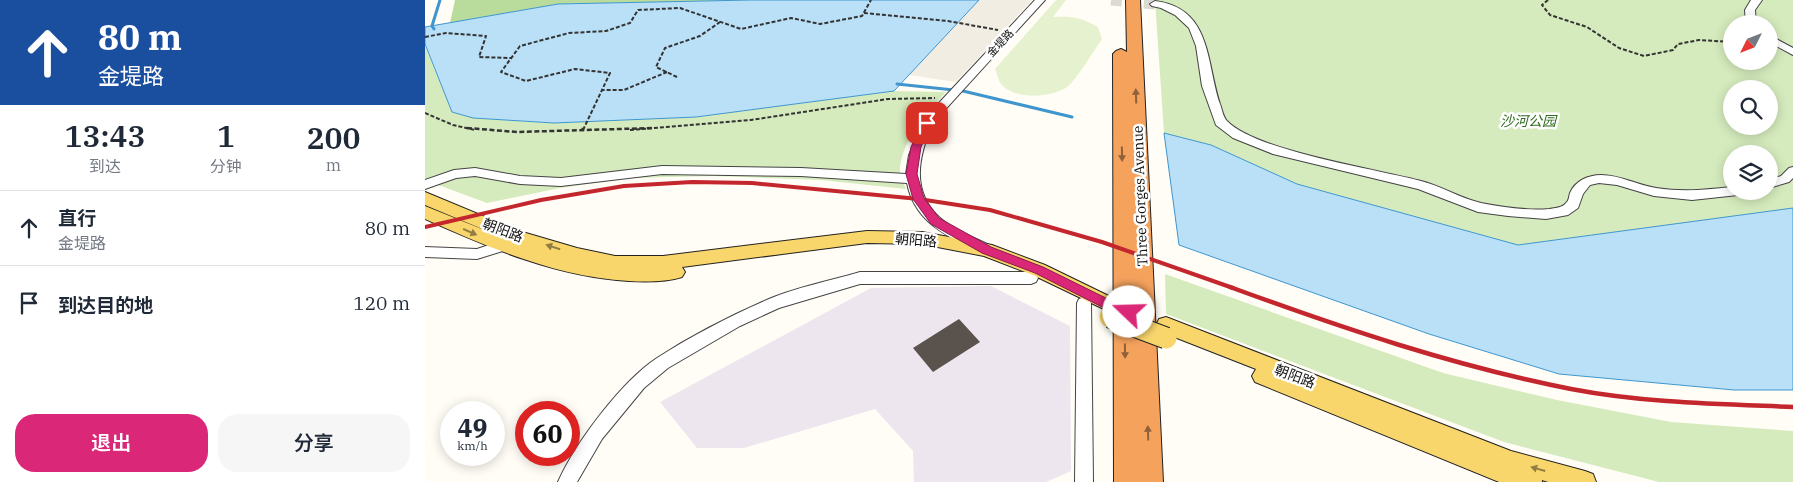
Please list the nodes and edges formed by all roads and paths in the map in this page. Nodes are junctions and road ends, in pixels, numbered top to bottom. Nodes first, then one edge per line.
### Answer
1 (871, 0) edge
2 (1039, 0) edge
3 (1121, 0) edge
4 (1133, 0) edge
5 (1548, 0) edge
6 (1757, 0) edge
7 (1155, 4) dead end
8 (864, 13) junction
9 (1748, 15) edge
10 (720, 22) junction
11 (1009, 33) junction
12 (425, 37) edge
13 (1723, 42) edge
14 (1778, 43) edge
15 (1793, 52) edge
16 (511, 58) junction
17 (667, 72) junction
18 (677, 77) dead end
19 (602, 90) junction
20 (954, 93) junction
21 (425, 113) edge
22 (582, 131) junction
23 (1793, 171) edge
24 (912, 179) junction
25 (1778, 181) edge
26 (425, 185) edge
27 (1723, 193) edge
28 (425, 198) edge
29 (425, 212) edge
30 (501, 246) junction
31 (987, 250) junction
32 (425, 252) edge
33 (1031, 278) junction
34 (1084, 303) junction
35 (1110, 311) junction
36 (1516, 475) edge
37 (567, 482) edge
38 (1084, 482) edge
39 (1127, 482) edge
40 (1150, 482) edge
41 (1585, 482) edge

1 - 8 path
2 - 11 street, 金堤路
3 -> 39 highway, Three Gorges Avenue
40 -> 4 highway, Three Gorges Avenue
5 - 13 path
6 - 9 street
7 - 27 street
8 - 10 path
8 - 11 path
10 - 16 path
10 - 17 path
11 - 20 street, 金堤路
12 - 16 path
14 - 15 street
16 - 19 path
17 - 18 path
17 - 19 path
19 - 22 path
20 - 22 path
20 - 24 street, 金堤路
21 - 22 path
23 - 25 street
24 - 26 street
24 - 31 street, 金堤路
31 -> 28 main road, 朝阳路
29 -> 30 main road, 朝阳路
30 - 32 street
30 - 33 main road, 朝阳路
31 - 35 main road, 朝阳路
33 - 34 main road, 朝阳路
33 - 37 street
34 - 35 main road, 朝阳路
34 - 38 street
35 - 36 main road, 朝阳路, bridge
41 -> 36 main road, 朝阳路

